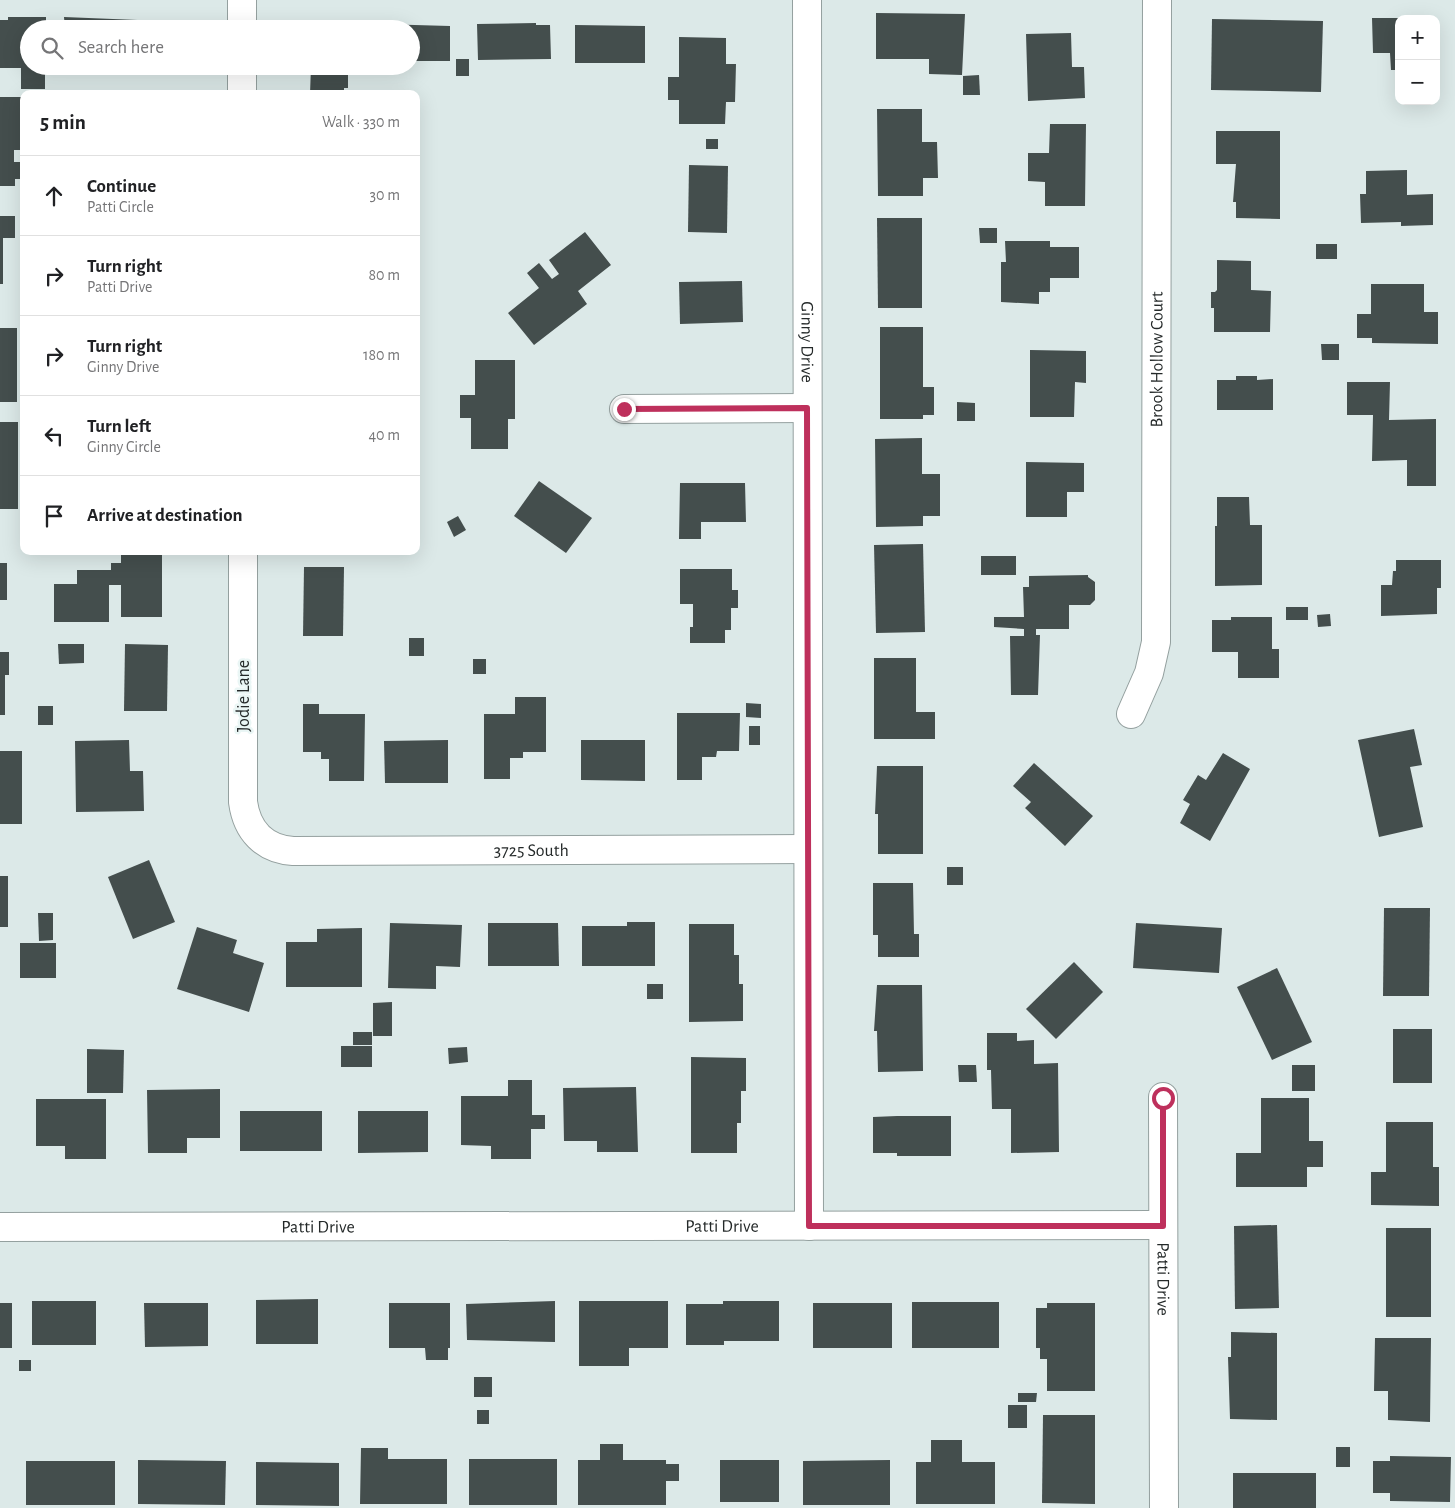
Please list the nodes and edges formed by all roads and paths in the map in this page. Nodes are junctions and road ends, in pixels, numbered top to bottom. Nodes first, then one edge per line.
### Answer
1 (242, 0) edge
2 (806, 0) edge
3 (1157, 0) edge
4 (242, 20) edge
5 (242, 75) edge
6 (242, 90) edge
7 (807, 408) junction
8 (624, 409) dead end
9 (243, 555) edge
10 (1130, 714) dead end
11 (258, 837) joint
12 (808, 849) junction
13 (1163, 1098) dead end
14 (809, 1226) junction
15 (1163, 1226) junction
16 (0, 1227) edge
17 (1164, 1508) edge

1 - 4 street
2 - 7 street, Ginny Drive
3 - 10 street, Brook Hollow Court
5 - 6 street
7 - 8 street
7 - 12 street, Ginny Drive
9 - 11 street, Jodie Lane
11 - 12 street, 3725 South
12 - 14 street, Ginny Drive
13 - 15 street
14 - 15 street, Patti Drive
14 - 16 street, Patti Drive
15 - 17 street, Patti Drive

